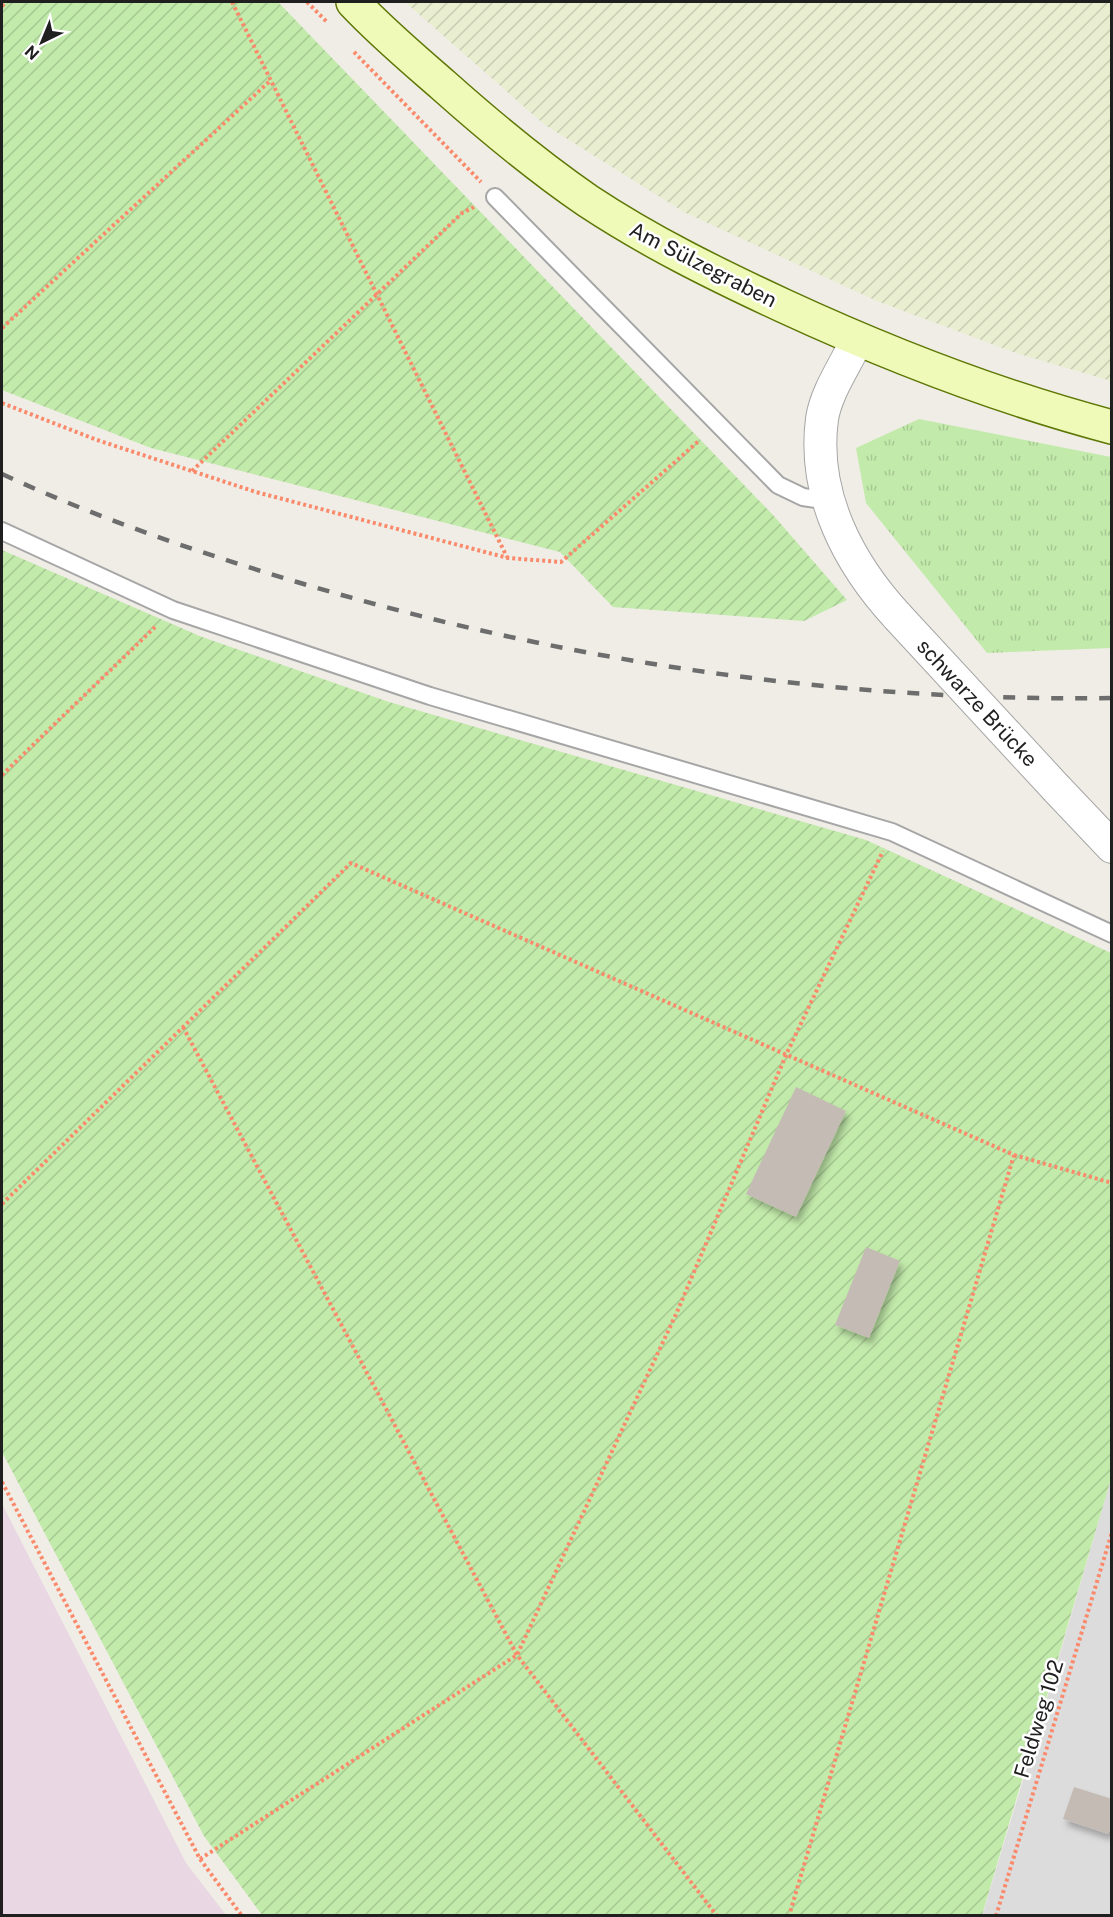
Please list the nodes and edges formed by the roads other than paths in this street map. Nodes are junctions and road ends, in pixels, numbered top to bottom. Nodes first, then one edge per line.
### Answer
1 (353, 2) edge
2 (495, 197) road end
3 (857, 340) junction
4 (1112, 427) edge
5 (829, 501) junction
6 (2, 531) edge
7 (1112, 847) edge
8 (1112, 934) edge

1 - 3 street, Am Sülzegraben
2 - 5 lane
3 - 4 street, Am Sülzegraben
3 - 5 street, schwarze Brücke
5 - 7 street, schwarze Brücke, bridge
6 - 8 lane

